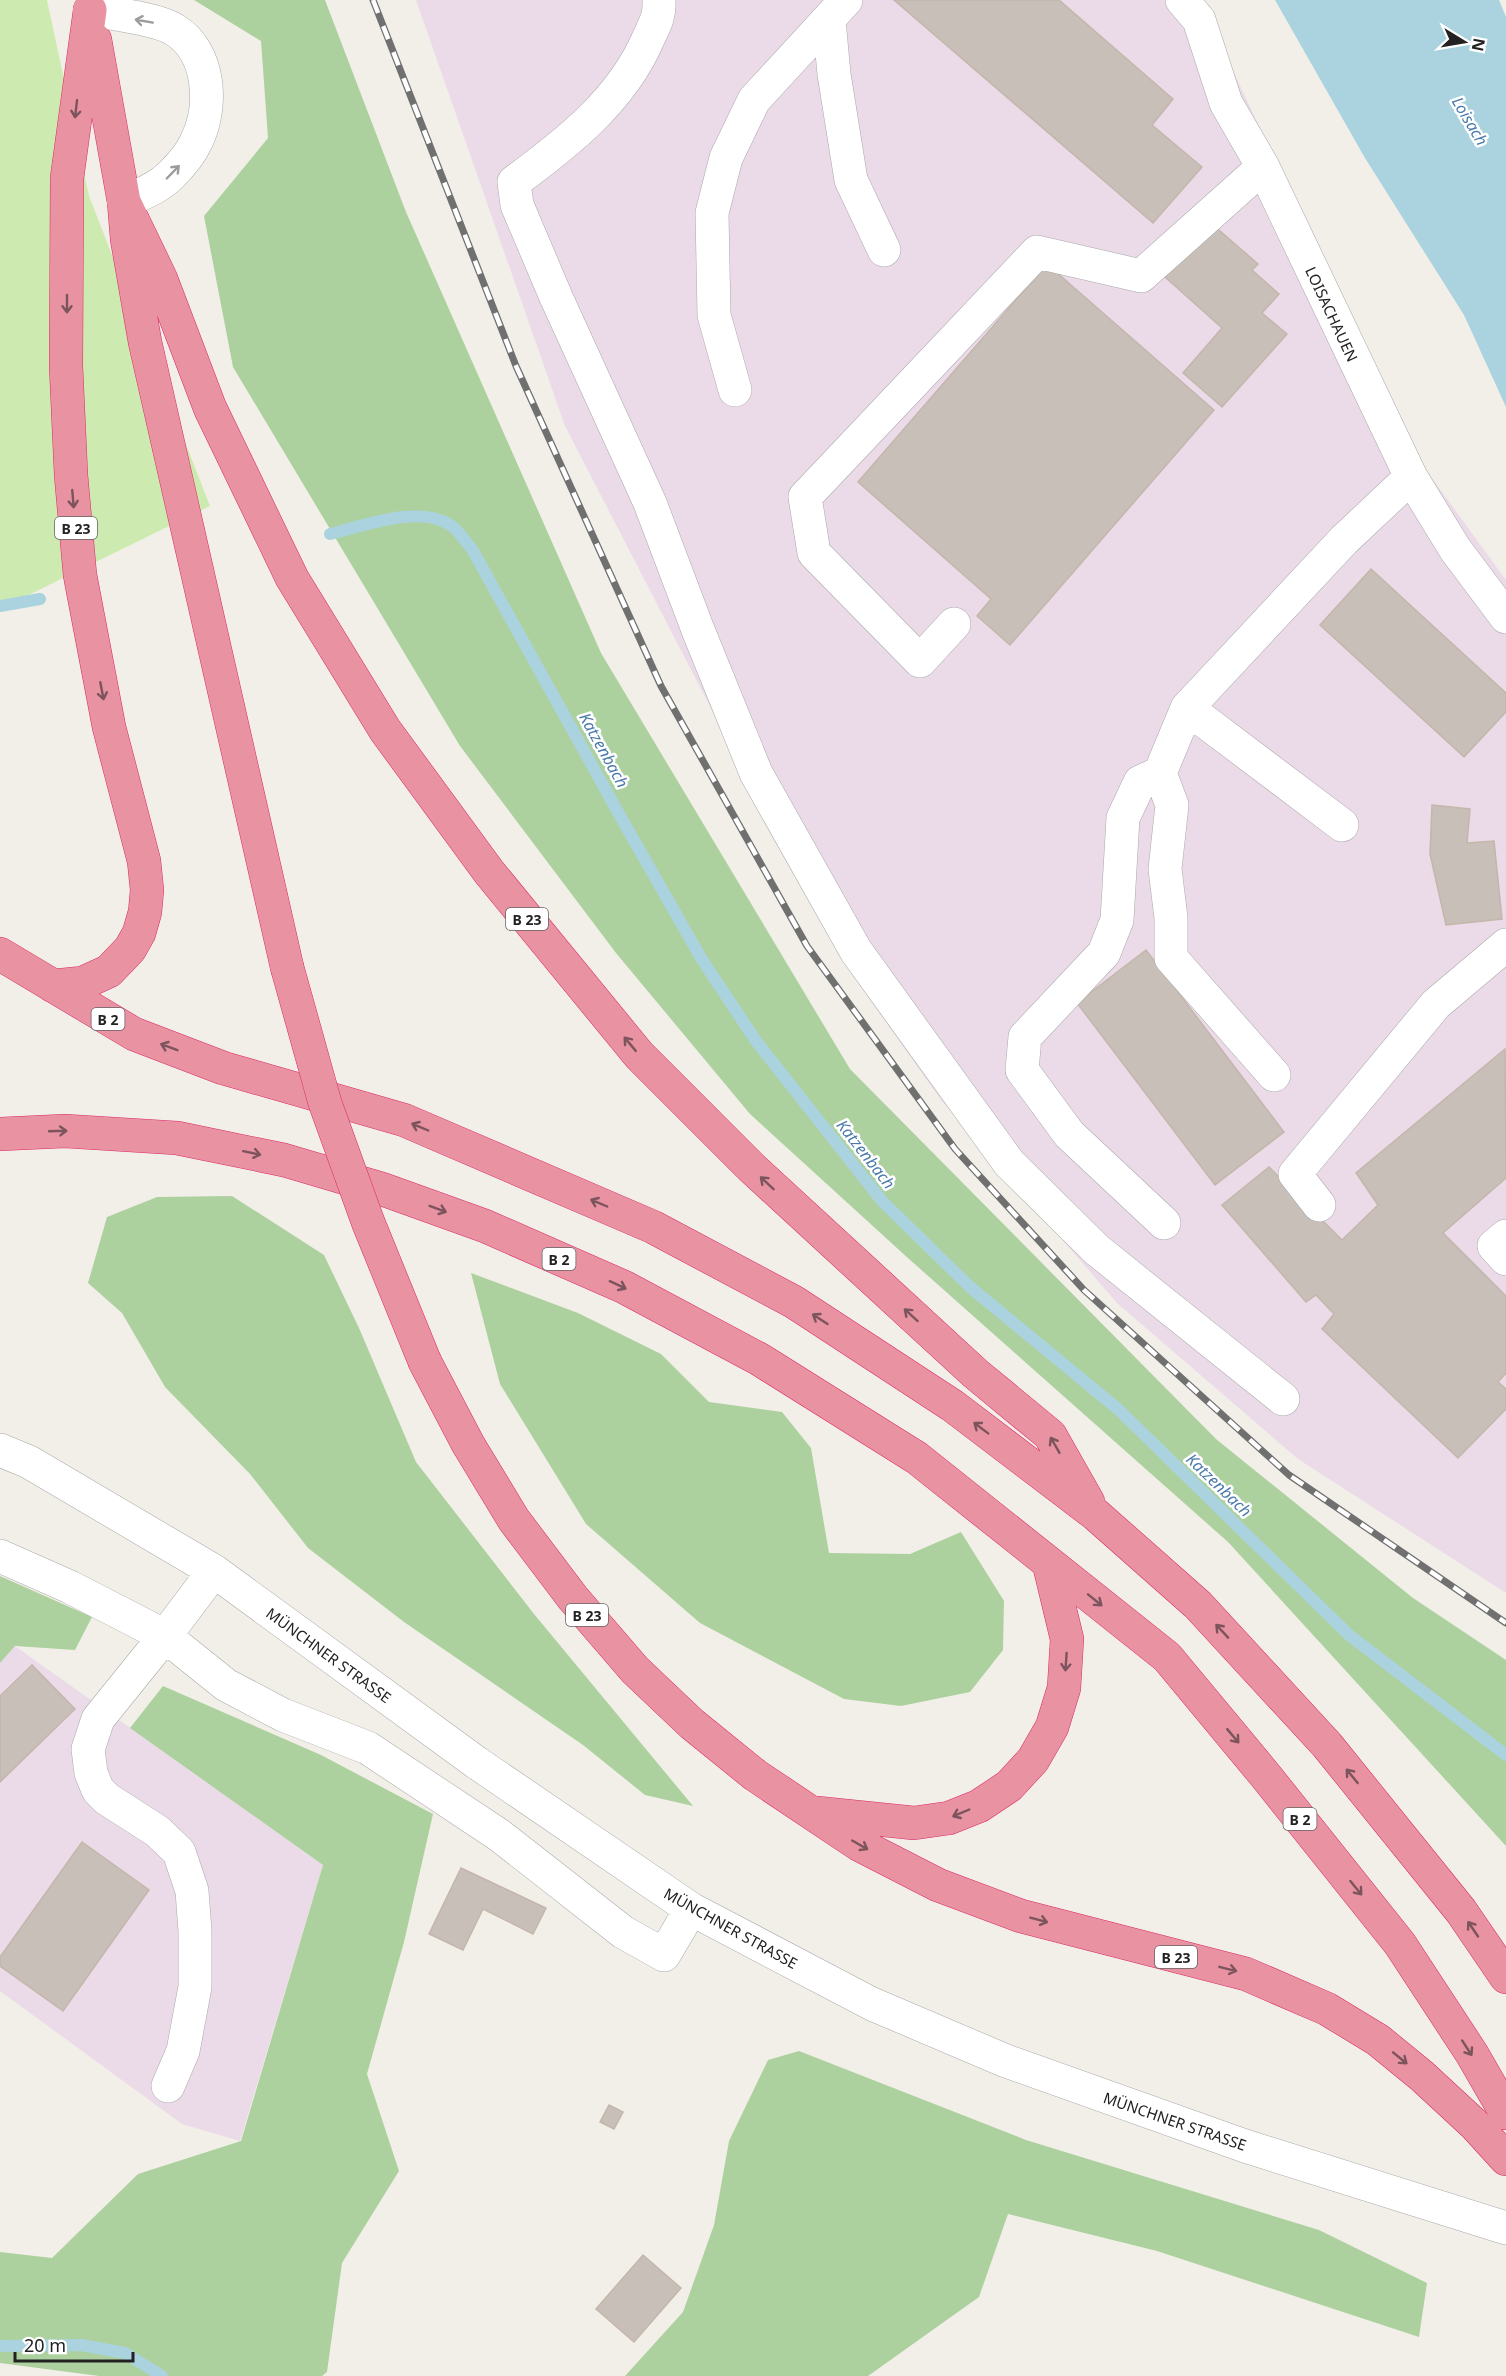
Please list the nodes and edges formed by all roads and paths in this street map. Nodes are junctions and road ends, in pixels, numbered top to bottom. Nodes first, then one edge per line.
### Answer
1 (658, 0) edge
2 (1182, 0) edge
3 (89, 5) edge
4 (837, 10) edge
5 (1263, 167) junction
6 (124, 202) junction
7 (884, 250) dead end
8 (735, 390) dead end
9 (1411, 477) junction
10 (1506, 617) edge
11 (954, 624) dead end
12 (1187, 708) junction
13 (1160, 773) junction
14 (1342, 825) dead end
15 (1506, 945) edge
16 (0, 954) edge
17 (53, 986) junction
18 (1274, 1075) dead end
19 (0, 1134) edge
20 (1319, 1205) dead end
21 (1164, 1223) dead end
22 (1506, 1236) edge
23 (1506, 1259) edge
24 (1284, 1399) dead end
25 (0, 1450) edge
26 (1095, 1514) junction
27 (0, 1556) edge
28 (1049, 1564) junction
29 (214, 1570) junction
30 (165, 1636) junction
31 (812, 1812) junction
32 (691, 1909) junction
33 (1506, 1977) edge
34 (168, 2086) dead end
35 (1506, 2113) edge
36 (1506, 2159) edge
37 (1491, 2223) edge

1 - 24 street
2 - 5 street, LOISACHAUEN
3 - 6 highway, B 23
6 -> 3 street
3 -> 17 highway, B 23
4 - 7 street
4 - 8 street
5 - 9 street, LOISACHAUEN
5 - 11 street
26 -> 6 highway, B 23
6 - 31 highway, B 23, bridge
9 - 10 street, LOISACHAUEN
9 - 12 street
12 - 13 street
12 - 14 street
13 - 18 street
13 - 21 street
15 - 20 street
16 - 17 highway, B 2
26 -> 17 highway, B 2
19 -> 28 highway, B 2
22 - 23 street
25 - 29 street, MÜNCHNER STRASSE
33 -> 26 highway, B 2
27 - 30 street
28 -> 31 highway
28 -> 35 highway, B 2
29 - 30 street
29 - 32 street, MÜNCHNER STRASSE
30 - 32 street
30 - 34 street
31 -> 36 highway, B 23
32 - 37 street, MÜNCHNER STRASSE

